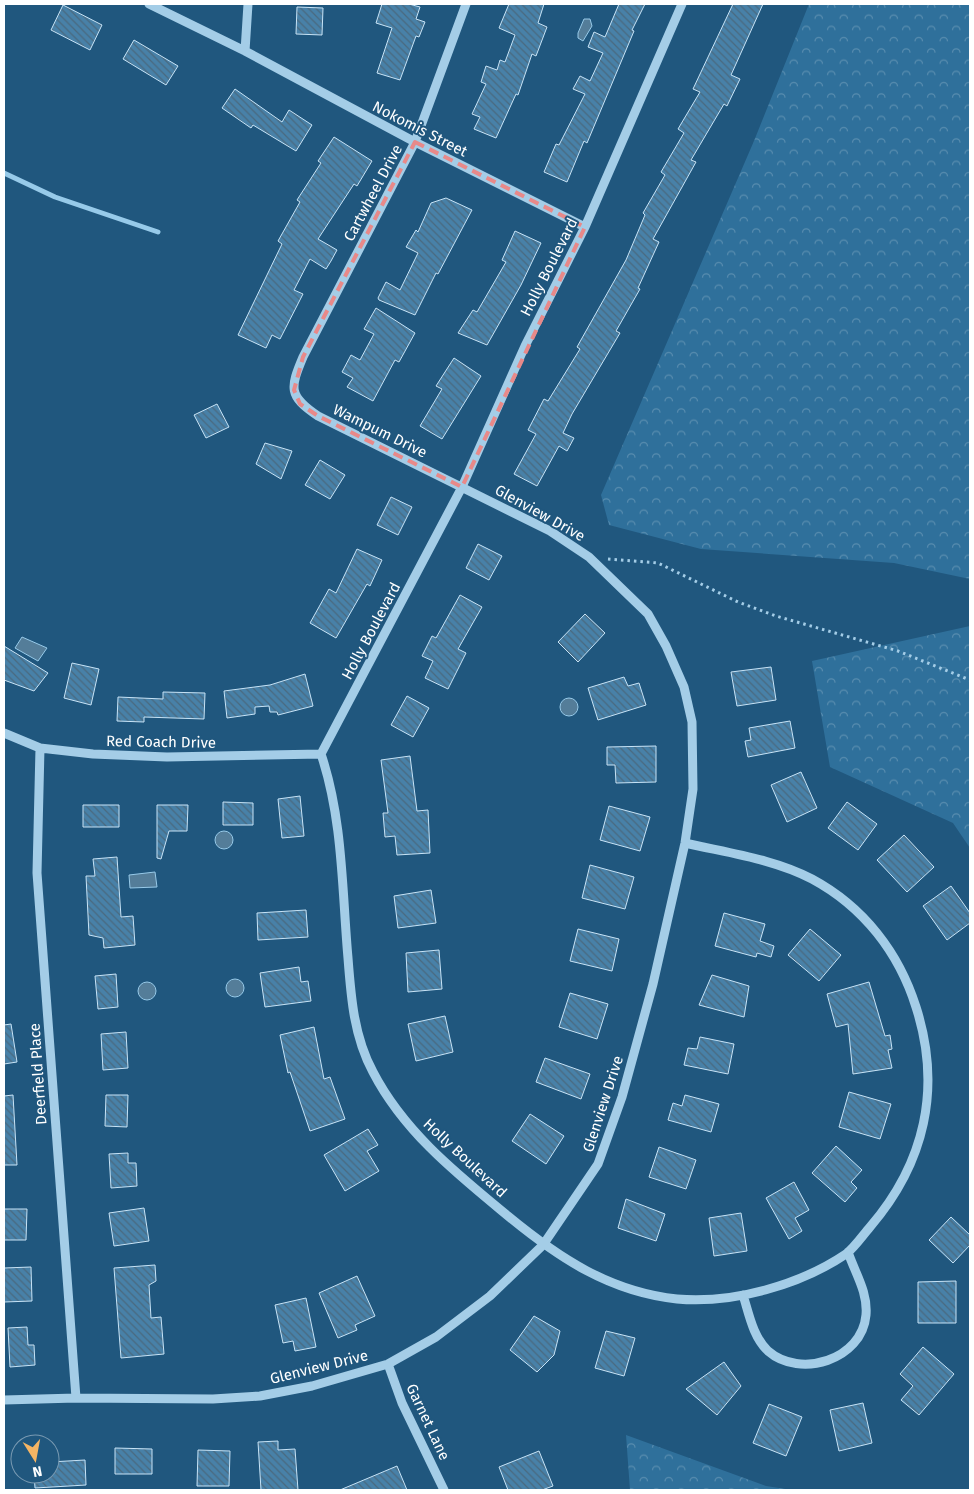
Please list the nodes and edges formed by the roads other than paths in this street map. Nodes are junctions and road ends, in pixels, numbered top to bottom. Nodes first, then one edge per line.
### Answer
1 (149, 4) edge
2 (248, 4) edge
3 (466, 4) edge
4 (682, 4) edge
5 (245, 51) junction
6 (415, 142) junction
7 (585, 227) junction
8 (294, 390) joint
9 (462, 487) junction
10 (4, 733) edge
11 (40, 748) junction
12 (321, 754) junction
13 (685, 843) junction
14 (543, 1244) junction
15 (848, 1252) junction
16 (743, 1295) junction
17 (388, 1364) junction
18 (76, 1398) junction
19 (4, 1400) edge
20 (444, 1490) edge

1 - 5 street, Nokomis Street
2 - 5 street
3 - 6 street, Cartwheel Drive
4 - 7 street, Holly Boulevard
5 - 6 street, Nokomis Street
6 - 7 street, Nokomis Street
6 - 8 street, Cartwheel Drive
7 - 9 street, Holly Boulevard
8 - 9 street, Wampum Drive
9 - 12 street, Holly Boulevard
9 - 13 street, Glenview Drive
10 - 11 street, Red Coach Drive
11 - 12 street, Red Coach Drive
11 - 18 street, Deerfield Place
12 - 14 street, Holly Boulevard
13 - 14 street, Glenview Drive
13 - 15 street
14 - 16 street, Holly Boulevard
14 - 17 street, Glenview Drive
15 - 16 street, Holly Boulevard
15 - 16 street
17 - 18 street, Glenview Drive
17 - 20 street, Garnet Lane
18 - 19 street, Glenview Drive

